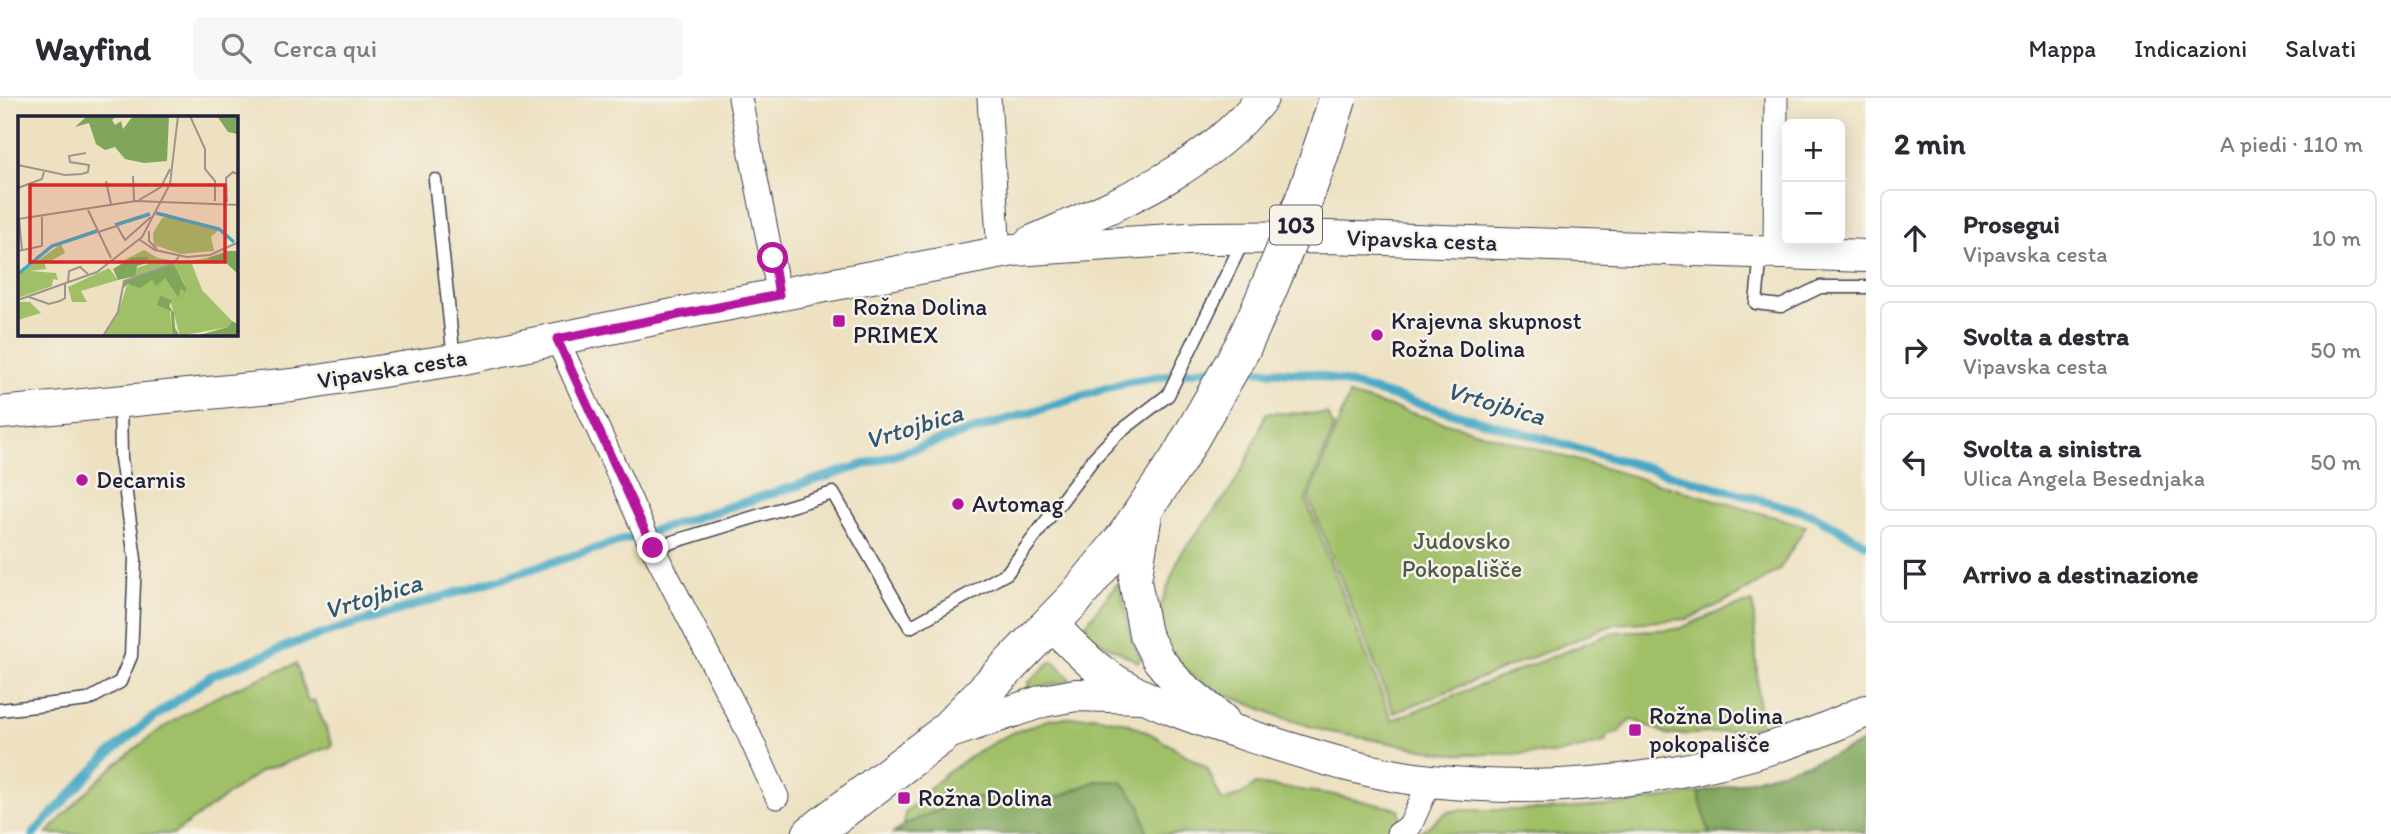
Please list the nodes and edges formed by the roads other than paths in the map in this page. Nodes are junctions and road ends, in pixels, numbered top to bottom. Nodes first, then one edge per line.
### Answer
1 (740, 98) edge
2 (989, 98) edge
3 (1262, 98) edge
4 (1338, 98) edge
5 (1776, 98) edge
6 (435, 180) dead end
7 (1246, 236) junction
8 (1007, 251) junction
9 (1768, 253) junction
10 (1866, 256) edge
11 (1866, 287) edge
12 (779, 295) junction
13 (557, 339) junction
14 (454, 360) junction
15 (120, 403) junction
16 (0, 413) edge
17 (1148, 504) junction
18 (651, 544) junction
19 (1050, 624) junction
20 (1149, 697) junction
21 (0, 710) edge
22 (1866, 711) edge
23 (1238, 732) junction
24 (942, 735) junction
25 (1430, 781) junction
26 (777, 797) dead end
27 (811, 834) edge
28 (1398, 834) edge

1 - 12 street
2 - 8 street
3 - 8 main road
4 - 17 main road, 103, bridge
5 - 9 street
6 - 14 lane
7 - 8 main road, Vipavska cesta
7 - 9 main road, Vipavska cesta
7 - 18 lane
8 - 12 main road, Vipavska cesta
9 - 10 main road, Vipavska cesta
9 - 11 lane
12 - 13 main road, Vipavska cesta
13 - 14 main road, Vipavska cesta
13 - 18 street
14 - 15 main road, Vipavska cesta
15 - 16 main road, Vipavska cesta
15 - 21 lane
17 - 19 main road, 103
17 - 23 main road
18 - 26 street
19 - 20 main road
19 - 24 main road, 103
20 - 23 main road
20 - 24 main road
22 - 25 main road
23 - 25 main road
24 - 27 main road, 103
25 - 28 street

